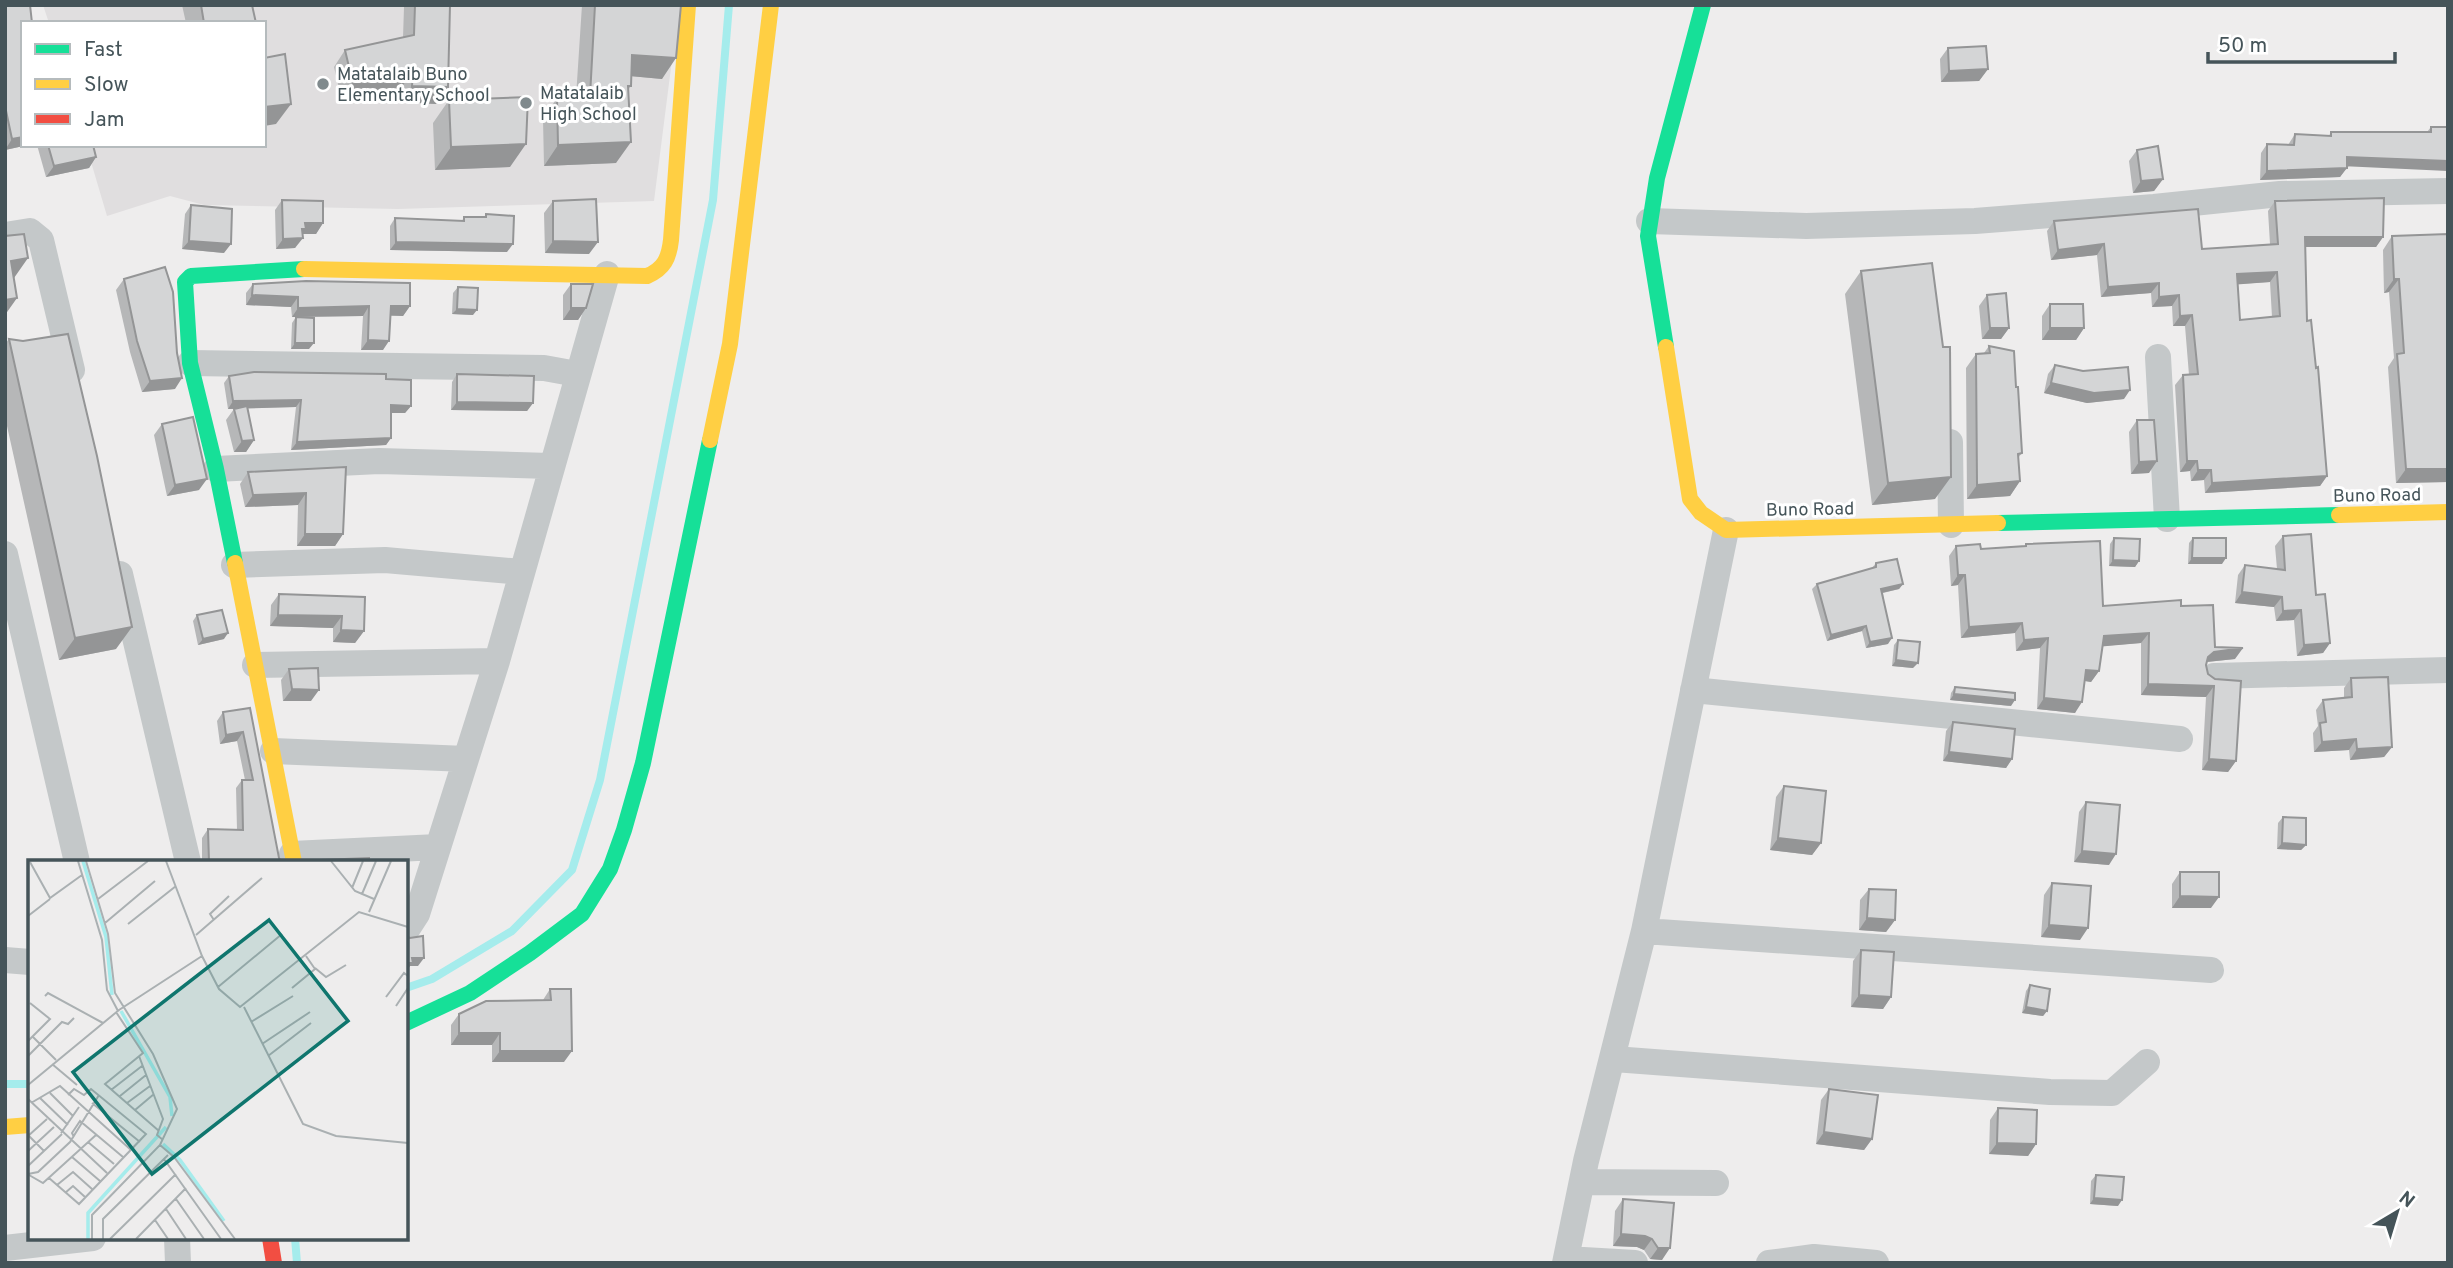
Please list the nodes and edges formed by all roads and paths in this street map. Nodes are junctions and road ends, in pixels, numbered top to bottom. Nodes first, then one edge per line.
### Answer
1 (688, 5) edge
2 (771, 5) edge
3 (1703, 5) edge
4 (2448, 191) edge
5 (1649, 221) junction
6 (5, 235) edge
7 (607, 274) junction
8 (2158, 357) dead end
9 (190, 363) junction
10 (576, 374) junction
11 (77, 393) edge
12 (1950, 415) edge
13 (550, 466) junction
14 (216, 469) junction
15 (2448, 512) edge
16 (2167, 519) junction
17 (1951, 525) junction
18 (1726, 530) junction
19 (5, 554) edge
20 (115, 554) edge
21 (234, 565) junction
22 (522, 572) junction
23 (497, 661) junction
24 (255, 664) junction
25 (2448, 670) edge
26 (2214, 676) edge
27 (1693, 690) junction
28 (2180, 739) dead end
29 (274, 751) junction
30 (466, 759) junction
31 (438, 847) junction
32 (293, 858) edge
33 (76, 860) edge
34 (188, 860) edge
35 (408, 929) edge
36 (1644, 931) junction
37 (5, 960) edge
38 (28, 961) edge
39 (2211, 970) dead end
40 (408, 1022) edge
41 (1614, 1059) junction
42 (2147, 1062) dead end
43 (28, 1125) edge
44 (5, 1127) edge
45 (1582, 1182) junction
46 (1716, 1183) dead end
47 (75, 1240) edge
48 (177, 1240) edge
49 (270, 1240) edge
50 (5, 1248) edge
51 (1565, 1261) edge
52 (177, 1263) edge
53 (274, 1263) edge
54 (1635, 1263) edge
55 (1769, 1263) edge
56 (1875, 1263) edge

1 - 7 street
2 - 40 street
3 - 5 street
4 - 5 street
5 - 18 street
6 - 11 street
7 - 9 street
7 - 10 street
8 - 16 street
9 - 10 street
9 - 14 street
10 - 13 street
12 - 17 street
13 - 14 street
13 - 22 street
14 - 21 street
15 - 16 street, Buno Road
16 - 17 street, Buno Road
17 - 18 street, Buno Road
18 - 27 street
19 - 33 street
20 - 34 street
21 - 22 street
21 - 24 street
22 - 23 street
23 - 24 street
23 - 30 street
24 - 29 street
25 - 26 street
27 - 28 street
27 - 36 street
29 - 30 street
29 - 32 street
30 - 31 street
31 - 32 street
31 - 35 street
36 - 39 street
36 - 41 street
37 - 38 street
41 - 42 street
41 - 45 street
43 - 44 street
45 - 46 street
45 - 51 street
47 - 50 street
48 - 52 street
49 - 53 street
51 - 54 street
55 - 56 street

